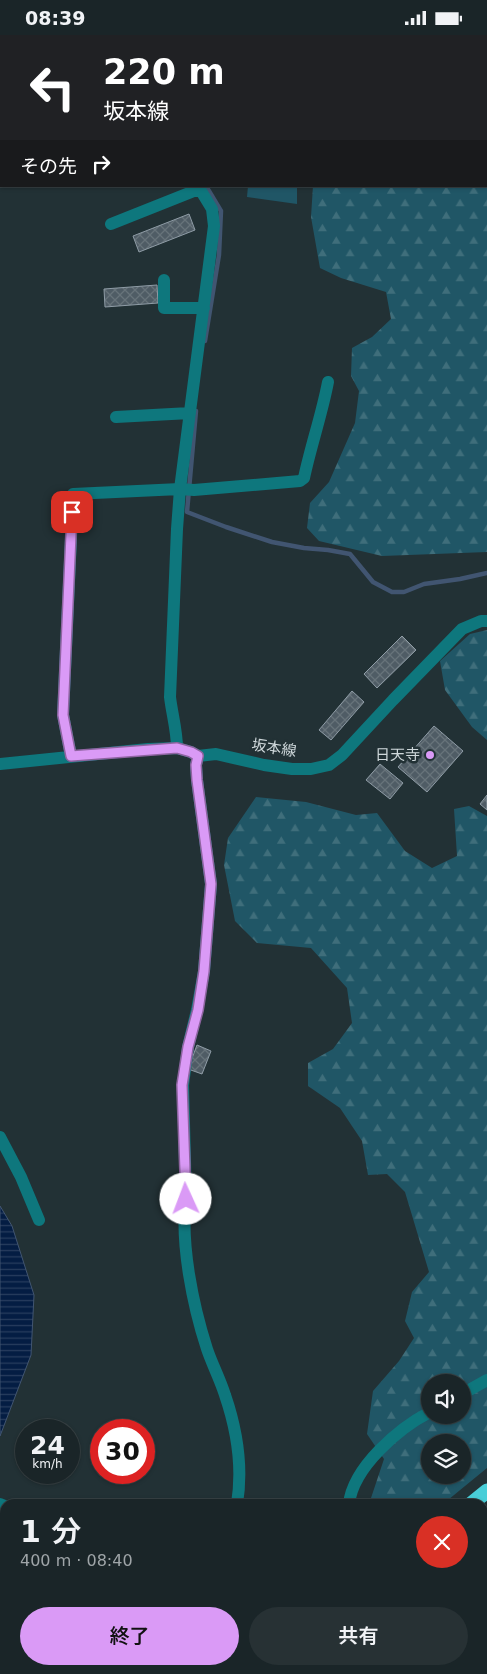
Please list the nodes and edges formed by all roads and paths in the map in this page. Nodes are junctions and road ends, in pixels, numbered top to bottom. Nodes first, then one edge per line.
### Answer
1 (199, 187) edge
2 (111, 224) dead end
3 (164, 279) dead end
4 (204, 308) junction
5 (328, 382) dead end
6 (190, 413) junction
7 (116, 417) dead end
8 (186, 489) junction
9 (487, 621) edge
10 (177, 748) junction
11 (71, 756) junction
12 (198, 756) junction
13 (0, 764) edge
14 (0, 1137) edge
15 (39, 1221) dead end
16 (487, 1381) edge
17 (471, 1389) edge
18 (421, 1418) edge
19 (487, 1491) edge
20 (238, 1499) edge
21 (350, 1499) edge
22 (477, 1499) edge

1 - 2 street
1 - 4 street
3 - 4 street
4 - 6 street
5 - 8 street
6 - 7 street
6 - 8 street
8 - 10 street
8 - 11 street
9 - 12 street, 坂本線
10 - 11 street, 坂本線
10 - 12 street, 坂本線
11 - 13 street, 坂本線
12 - 20 street
14 - 15 street
16 - 17 street
18 - 21 street
19 - 22 highway

